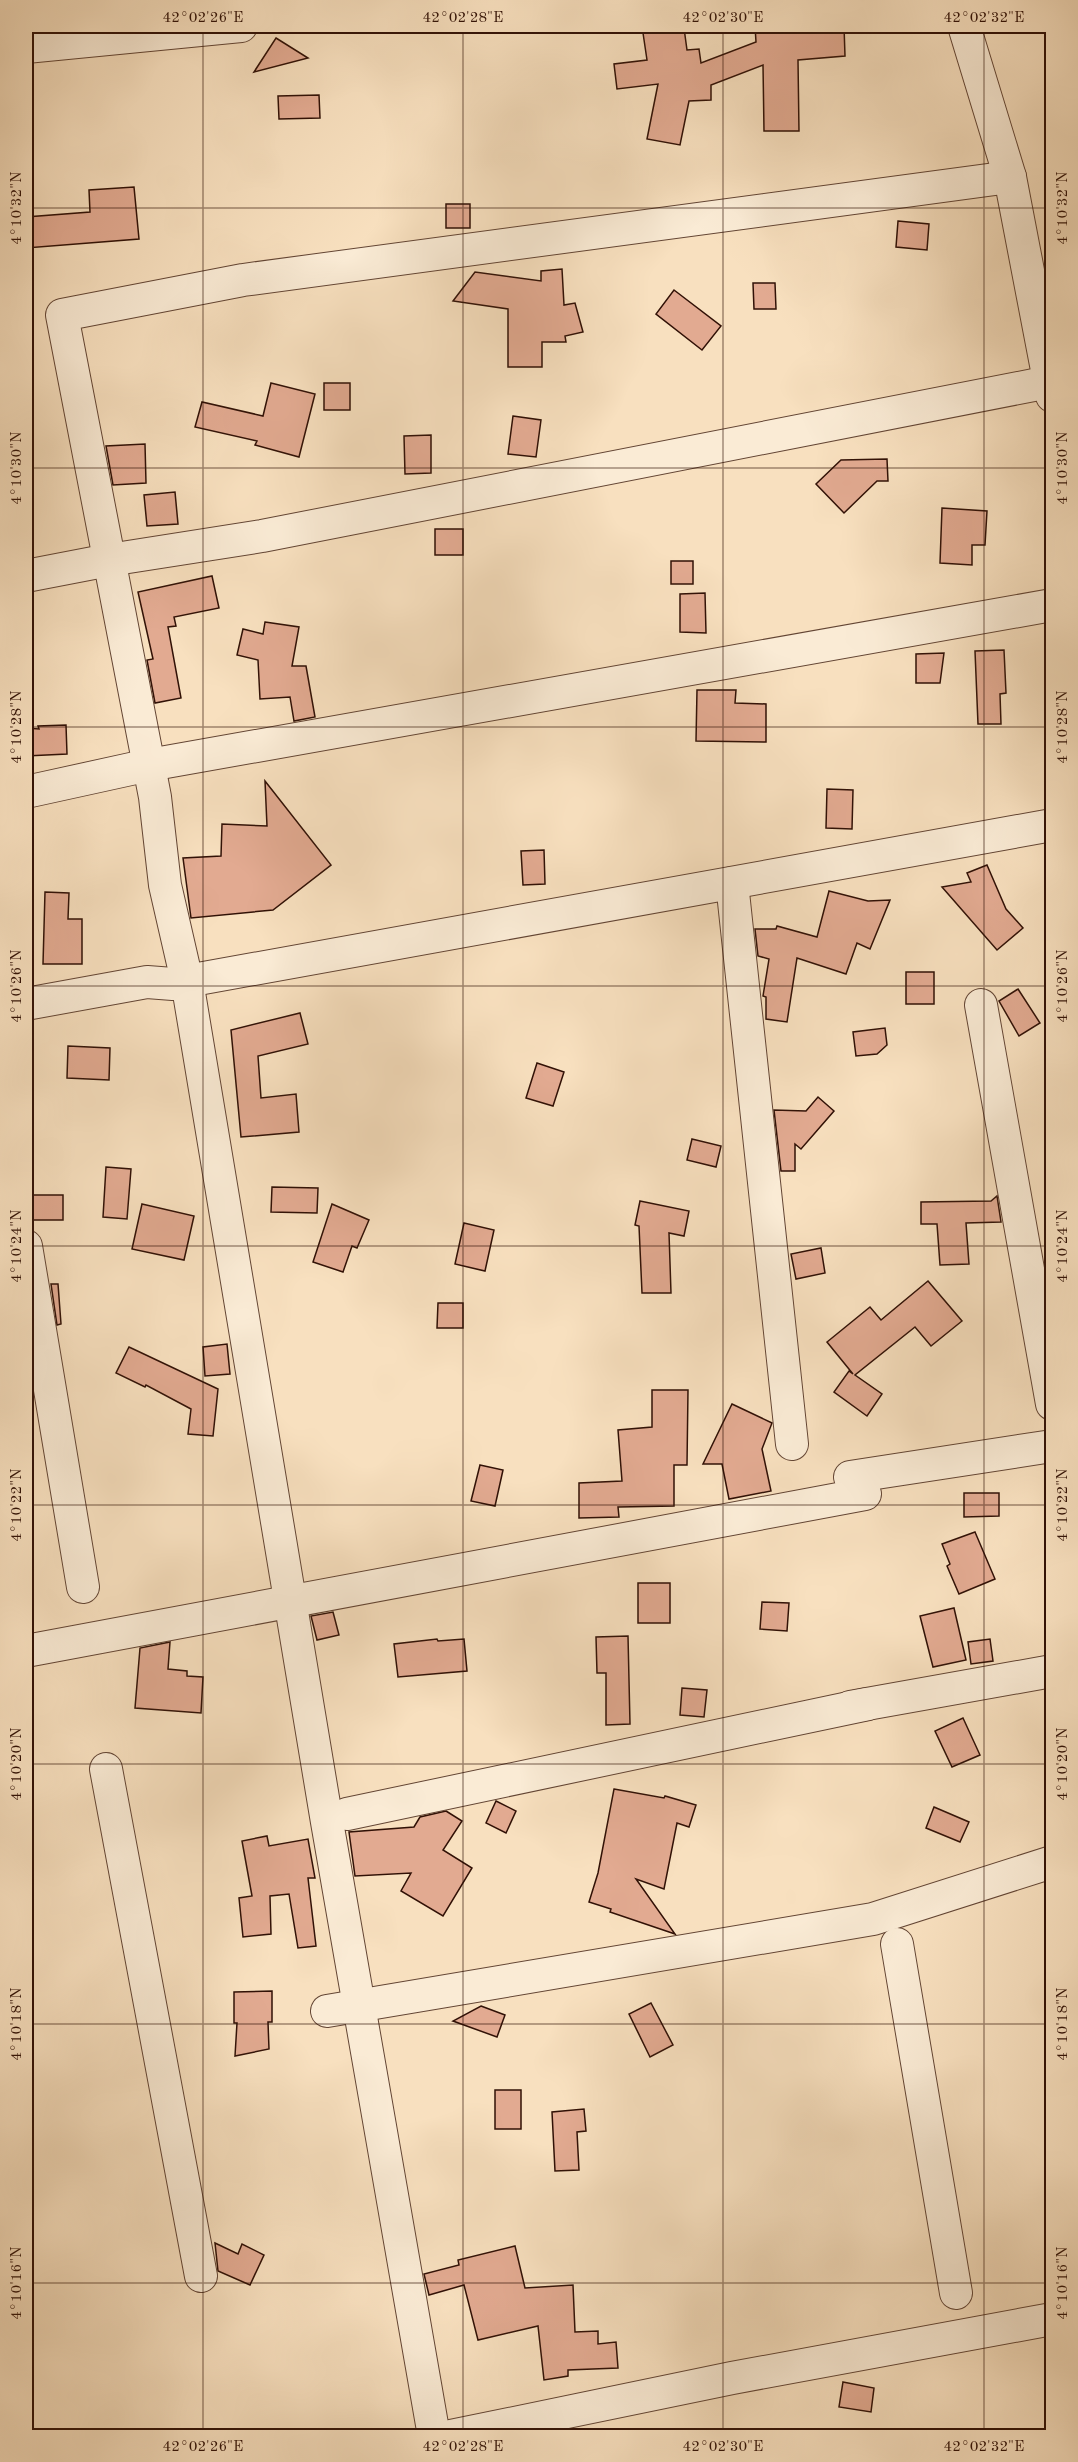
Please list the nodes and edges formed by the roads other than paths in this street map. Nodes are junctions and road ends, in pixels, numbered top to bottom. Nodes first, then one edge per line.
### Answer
1 (241, 26) edge
2 (964, 26) edge
3 (26, 47) edge
4 (1010, 177) junction
5 (1051, 389) edge
6 (109, 560) junction
7 (26, 576) edge
8 (1053, 604) edge
9 (148, 765) junction
10 (26, 792) edge
11 (1053, 825) edge
12 (732, 883) junction
13 (187, 981) junction
14 (26, 1004) edge
15 (981, 1005) dead end
16 (26, 1246) edge
17 (1053, 1404) edge
18 (792, 1444) dead end
19 (1053, 1446) edge
20 (83, 1587) dead end
21 (26, 1651) edge
22 (1053, 1671) edge
23 (106, 1769) dead end
24 (347, 1814) dead end
25 (1053, 1862) edge
26 (897, 1944) dead end
27 (327, 2011) dead end
28 (201, 2276) dead end
29 (956, 2293) dead end
30 (1053, 2319) edge
31 (434, 2436) edge
32 (451, 2436) edge

1 - 3 street
2 - 4 street
4 - 5 street
4 - 6 street
5 - 6 street
6 - 7 street
6 - 9 street
8 - 9 street
9 - 10 street
9 - 13 street
11 - 12 street
12 - 13 street
12 - 18 street
13 - 14 street
13 - 31 street
15 - 17 street
16 - 20 street
19 - 21 street
22 - 24 street
23 - 28 street
25 - 27 street
26 - 29 street
30 - 32 street

